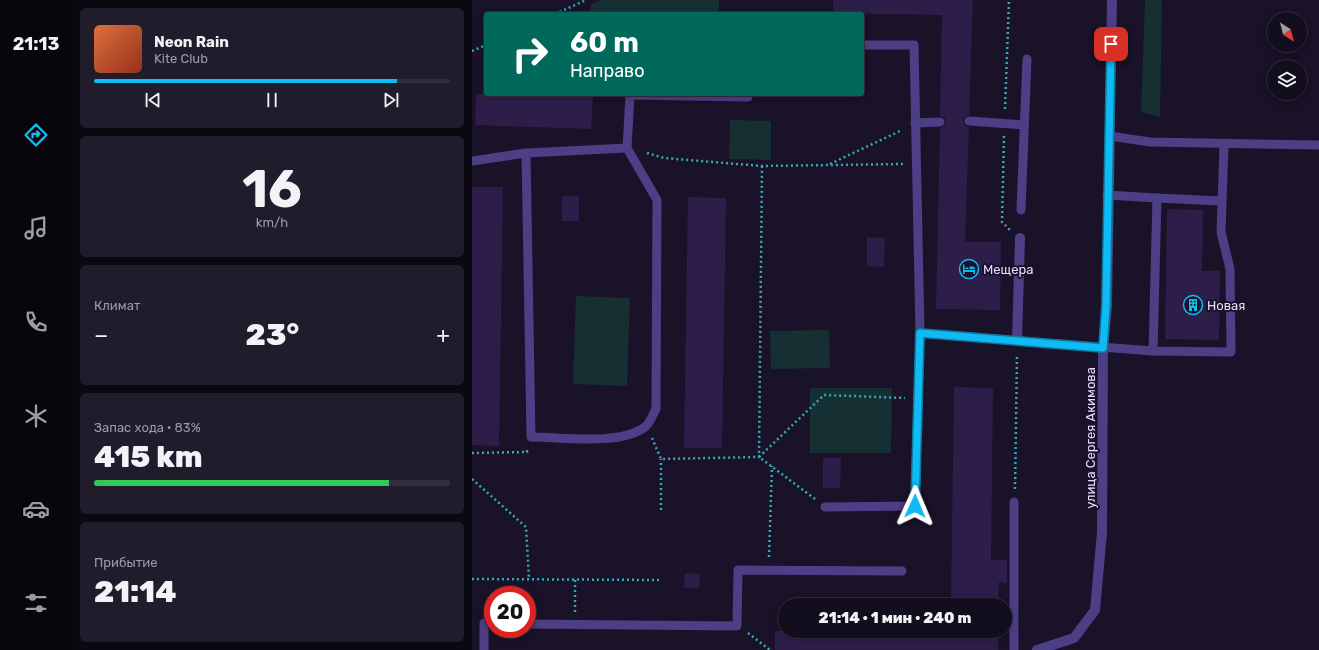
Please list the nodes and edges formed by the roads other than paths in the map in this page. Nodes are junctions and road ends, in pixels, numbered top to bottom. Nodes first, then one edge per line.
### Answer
1 (1112, 0) edge
2 (864, 45) edge
3 (1027, 59) dead end
4 (630, 96) edge
5 (689, 96) edge
6 (748, 96) edge
7 (969, 121) dead end
8 (940, 122) dead end
9 (915, 123) junction
10 (1024, 125) junction
11 (1110, 136) junction
12 (1224, 145) junction
13 (1319, 145) edge
14 (627, 148) junction
15 (526, 153) junction
16 (472, 161) edge
17 (1107, 195) junction
18 (1157, 198) junction
19 (1221, 201) junction
20 (1021, 210) dead end
21 (1020, 238) dead end
22 (920, 333) junction
23 (1017, 341) junction
24 (1103, 348) junction
25 (1152, 351) junction
26 (1014, 502) road end
27 (825, 507) road end
28 (902, 571) dead end
29 (536, 624) edge
30 (484, 638) edge
31 (484, 650) edge
32 (1014, 650) edge
33 (1037, 650) edge

1 - 11 street, улица Сергея Акимова
2 - 9 lane
3 - 10 lane
4 - 14 lane
5 - 6 lane
7 - 10 lane
8 - 9 lane
9 - 22 lane
10 - 20 lane
11 - 12 lane
11 - 17 street, улица Сергея Акимова
12 - 13 lane
12 - 19 lane
14 - 15 lane
14 - 15 lane
15 - 16 lane
17 - 18 lane
17 - 24 street, улица Сергея Акимова
18 - 19 lane
18 - 25 lane
19 - 25 lane
21 - 23 street
22 - 23 lane
22 - 27 lane
23 - 24 lane
24 - 25 lane
24 - 33 street, улица Сергея Акимова
26 - 32 lane
28 - 29 lane
30 - 31 lane

